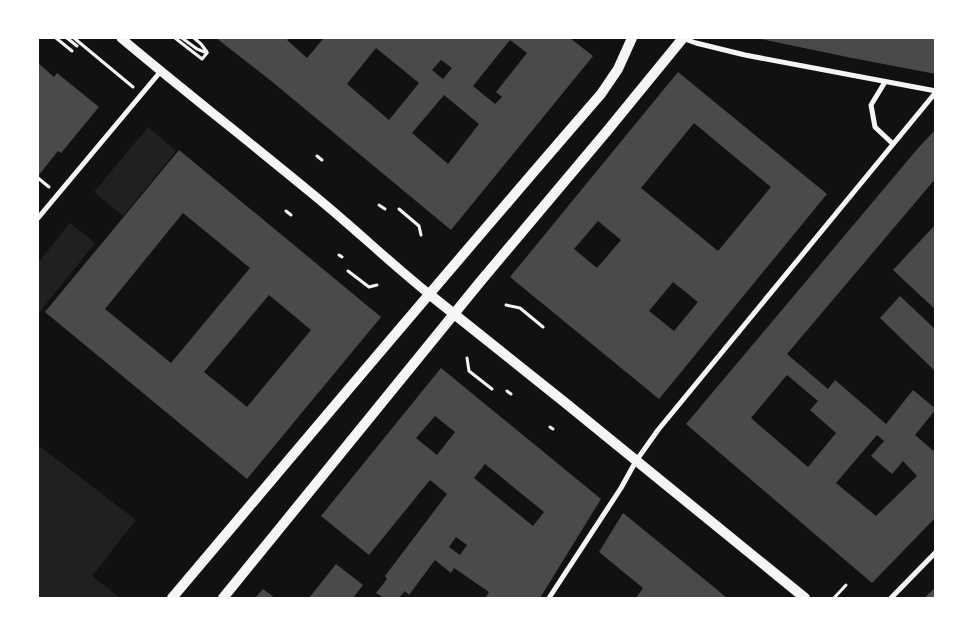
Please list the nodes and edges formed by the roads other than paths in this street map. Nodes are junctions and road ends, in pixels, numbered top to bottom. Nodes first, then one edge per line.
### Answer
1 (121, 38) edge
2 (632, 38) edge
3 (681, 38) edge
4 (161, 71) junction
5 (885, 82) junction
6 (936, 92) edge
7 (893, 144) junction
8 (38, 218) edge
9 (429, 294) junction
10 (454, 314) junction
11 (636, 461) junction
12 (936, 552) edge
13 (172, 598) edge
14 (222, 598) edge
15 (550, 598) edge
16 (805, 598) edge
17 (892, 598) edge

1 - 4 street
2 - 9 main road
3 - 5 street
3 - 10 main road
4 - 8 street
4 - 9 street
5 - 6 street
5 - 7 street
6 - 7 street
7 - 11 street
9 - 10 main road
9 - 13 main road
10 - 11 main road
10 - 14 main road
11 - 15 street
11 - 16 main road
12 - 17 street

